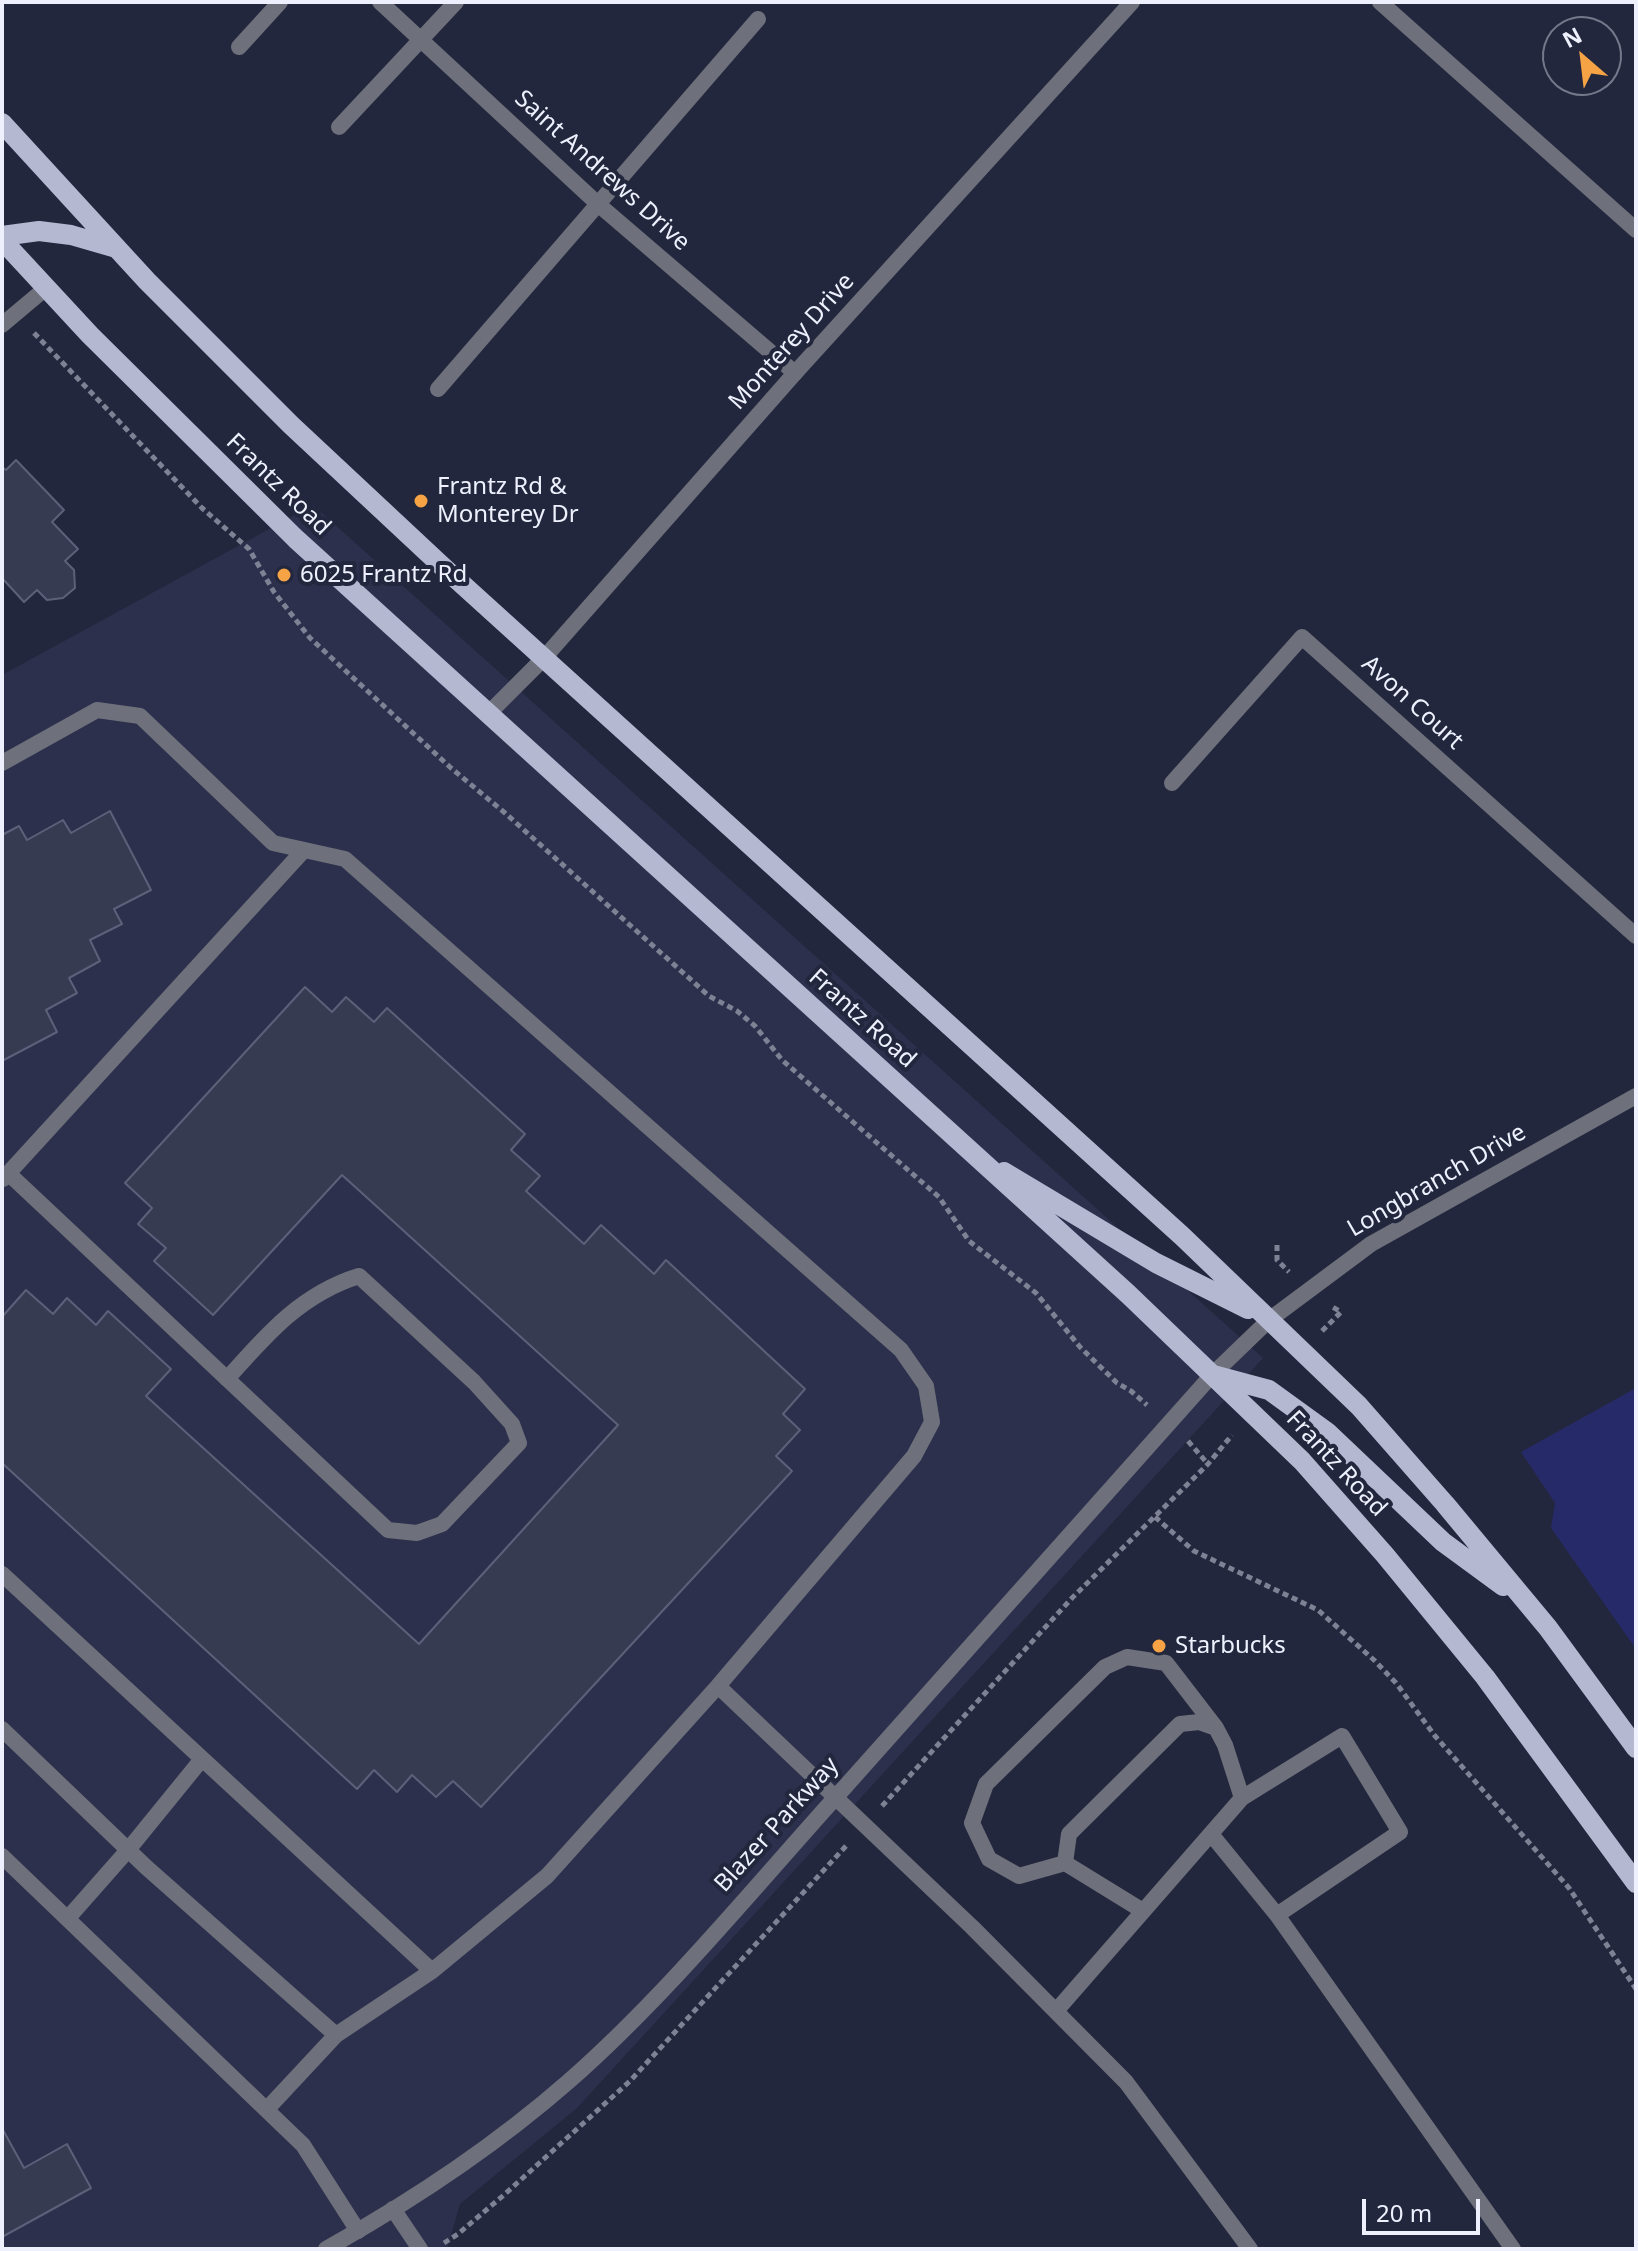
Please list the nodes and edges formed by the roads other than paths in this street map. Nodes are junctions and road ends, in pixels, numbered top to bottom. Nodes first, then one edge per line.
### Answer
1 (280, 2) edge
2 (380, 2) edge
3 (456, 2) edge
4 (1132, 2) edge
5 (1380, 2) edge
6 (758, 19) dead end
7 (421, 40) junction
8 (239, 47) dead end
9 (2, 123) edge
10 (339, 127) dead end
11 (599, 205) junction
12 (1636, 230) edge
13 (2, 238) edge
14 (116, 248) junction
15 (46, 288) junction
16 (2, 325) edge
17 (795, 373) junction
18 (438, 389) dead end
19 (544, 658) junction
20 (488, 714) junction
21 (2, 763) edge
22 (1172, 783) dead end
23 (304, 850) junction
24 (1636, 936) edge
25 (1636, 1096) edge
26 (970, 1152) junction
27 (5, 1177) edge
28 (1269, 1320) junction
29 (1212, 1375) junction
30 (227, 1379) junction
31 (2, 1574) edge
32 (1526, 1602) junction
33 (718, 1686) junction
34 (1216, 1728) junction
35 (2, 1729) edge
36 (1636, 1748) edge
37 (202, 1759) junction
38 (835, 1797) junction
39 (1242, 1798) junction
40 (1211, 1834) junction
41 (128, 1850) junction
42 (2, 1856) edge
43 (1065, 1863) junction
44 (1636, 1883) edge
45 (1143, 1911) junction
46 (1277, 1915) junction
47 (68, 1918) junction
48 (432, 1971) junction
49 (1056, 2011) junction
50 (336, 2035) junction
51 (267, 2109) junction
52 (393, 2209) junction
53 (358, 2231) junction
54 (329, 2248) edge
55 (420, 2249) edge
56 (1250, 2249) edge
57 (1513, 2249) edge

1 - 8 street
2 - 7 street, Saint Andrews Drive
3 - 7 street
4 - 17 street, Monterey Drive
5 - 12 street
6 - 11 street
7 - 10 street
7 - 11 street, Saint Andrews Drive
9 - 14 main road
11 - 17 street, Saint Andrews Drive
11 - 18 street
13 - 14 main road
13 - 15 main road, Frantz Road
14 - 19 main road
15 - 16 street
15 - 20 main road, Frantz Road
17 - 19 street, Monterey Drive
19 - 20 street, Monterey Drive
19 - 28 main road
20 - 26 main road, Frantz Road
21 - 23 street
22 - 24 street, Avon Court
23 - 27 street
23 - 33 street
25 - 28 street, Longbranch Drive
26 - 28 main road
26 - 29 main road, Frantz Road
27 - 30 street
28 - 29 street, Longbranch Drive
28 - 32 main road
29 - 32 main road
29 - 38 street, Blazer Parkway
29 - 44 main road, Frantz Road
30 - 30 street
31 - 37 street
32 - 36 main road
33 - 38 street
33 - 48 street
34 - 39 street
34 - 43 street
34 - 43 street
35 - 41 street
37 - 41 street
37 - 48 street
38 - 49 street
38 - 52 street, Blazer Parkway
39 - 40 street
39 - 46 street
40 - 45 street
40 - 46 street
41 - 47 street
41 - 50 street
42 - 47 street
43 - 45 street
45 - 49 street
46 - 57 street
47 - 51 street
48 - 50 street
49 - 56 street
50 - 51 street
51 - 53 street
52 - 53 street, Blazer Parkway
52 - 55 street
53 - 54 street, Blazer Parkway

